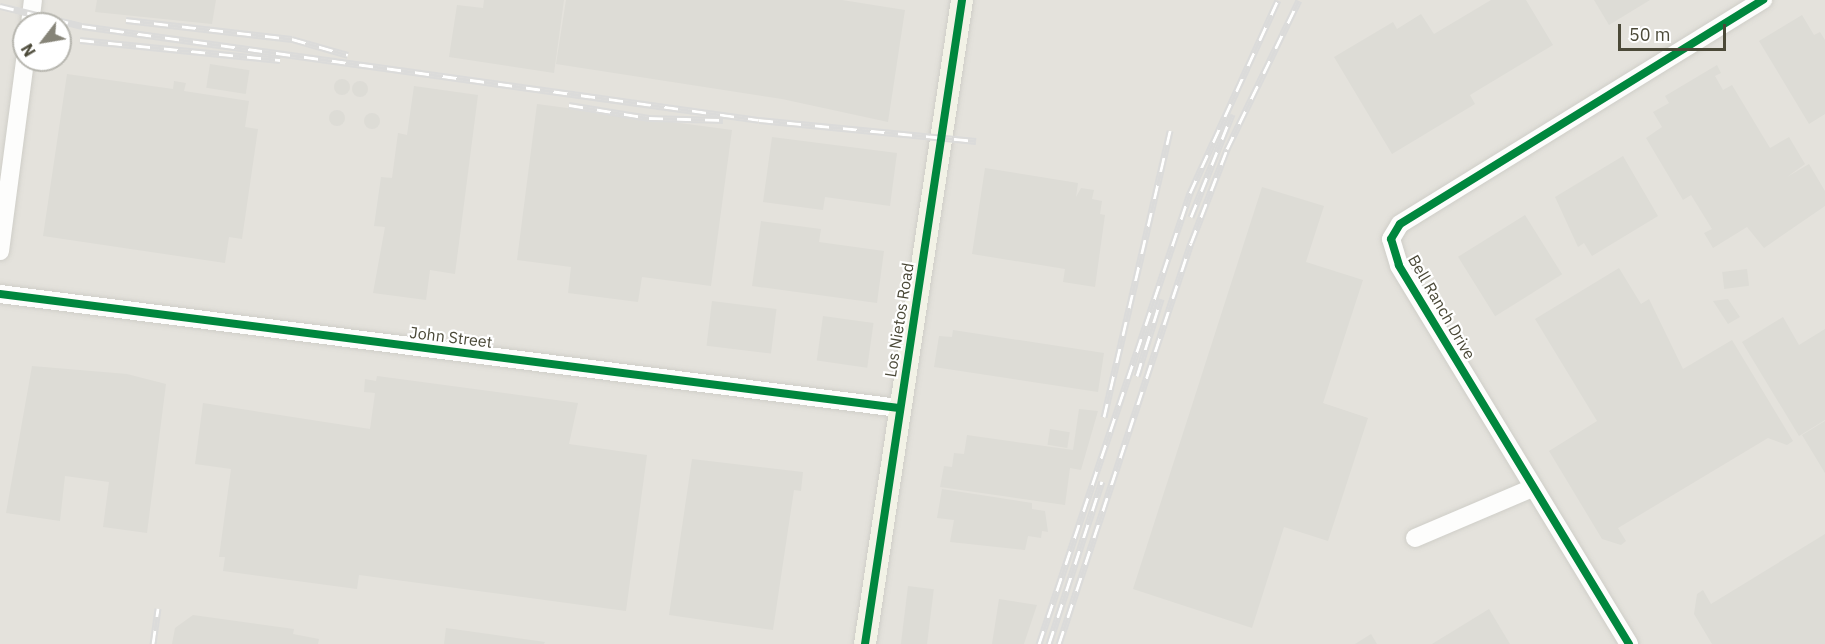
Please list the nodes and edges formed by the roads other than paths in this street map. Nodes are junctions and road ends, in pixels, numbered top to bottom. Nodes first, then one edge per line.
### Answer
1 (962, 0) edge
2 (1763, 0) edge
3 (23, 72) edge
4 (0, 251) edge
5 (0, 294) edge
6 (899, 408) junction
7 (1532, 488) junction
8 (1415, 538) dead end
9 (865, 644) edge
10 (1629, 644) edge

1 - 6 main road, Los Nietos Road
2 - 7 street, Bell Ranch Drive
3 - 4 street
5 - 6 street, John Street
6 - 9 main road, Los Nietos Road
7 - 8 street
7 - 10 street, Bell Ranch Drive

